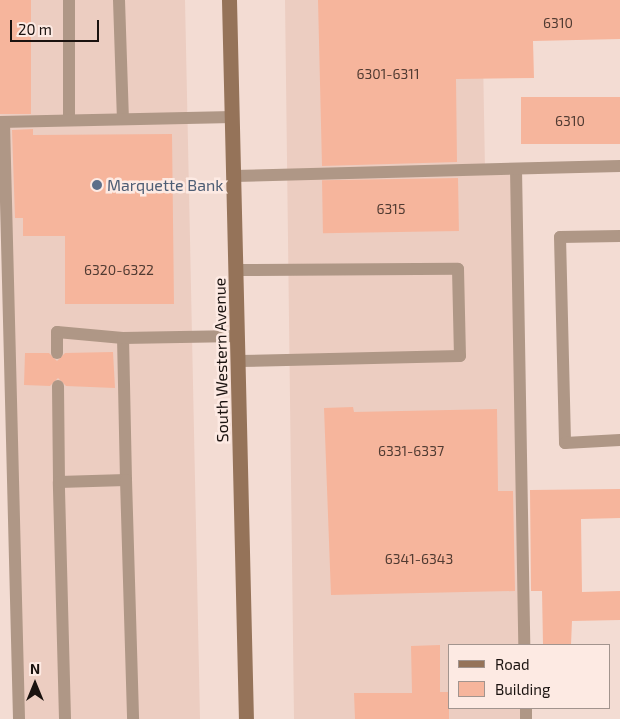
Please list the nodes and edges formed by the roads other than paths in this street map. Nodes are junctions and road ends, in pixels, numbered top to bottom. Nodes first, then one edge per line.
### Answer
1 (69, 0) edge
2 (119, 0) edge
3 (229, 0) edge
4 (233, 117) junction
5 (122, 119) junction
6 (69, 120) junction
7 (2, 122) edge
8 (620, 166) edge
9 (516, 170) junction
10 (234, 176) junction
11 (620, 236) edge
12 (236, 270) junction
13 (238, 336) junction
14 (122, 338) junction
15 (57, 353) dead end
16 (238, 361) junction
17 (58, 386) dead end
18 (620, 440) edge
19 (126, 480) junction
20 (59, 482) junction
21 (524, 644) edge
22 (19, 719) edge
23 (65, 719) edge
24 (133, 719) edge
25 (246, 719) edge

1 - 6 lane
2 - 5 lane
3 - 4 main road, South Western Avenue
4 - 5 lane
4 - 10 main road, South Western Avenue
5 - 6 lane
6 - 7 lane
7 - 22 lane
8 - 9 lane
9 - 10 lane
9 - 21 lane
10 - 12 main road, South Western Avenue
11 - 18 lane
12 - 13 main road, South Western Avenue
12 - 16 lane
13 - 14 lane
13 - 16 main road, South Western Avenue
14 - 15 lane
14 - 19 lane
16 - 25 main road, South Western Avenue
17 - 20 lane
19 - 20 lane
19 - 24 lane
20 - 23 lane

